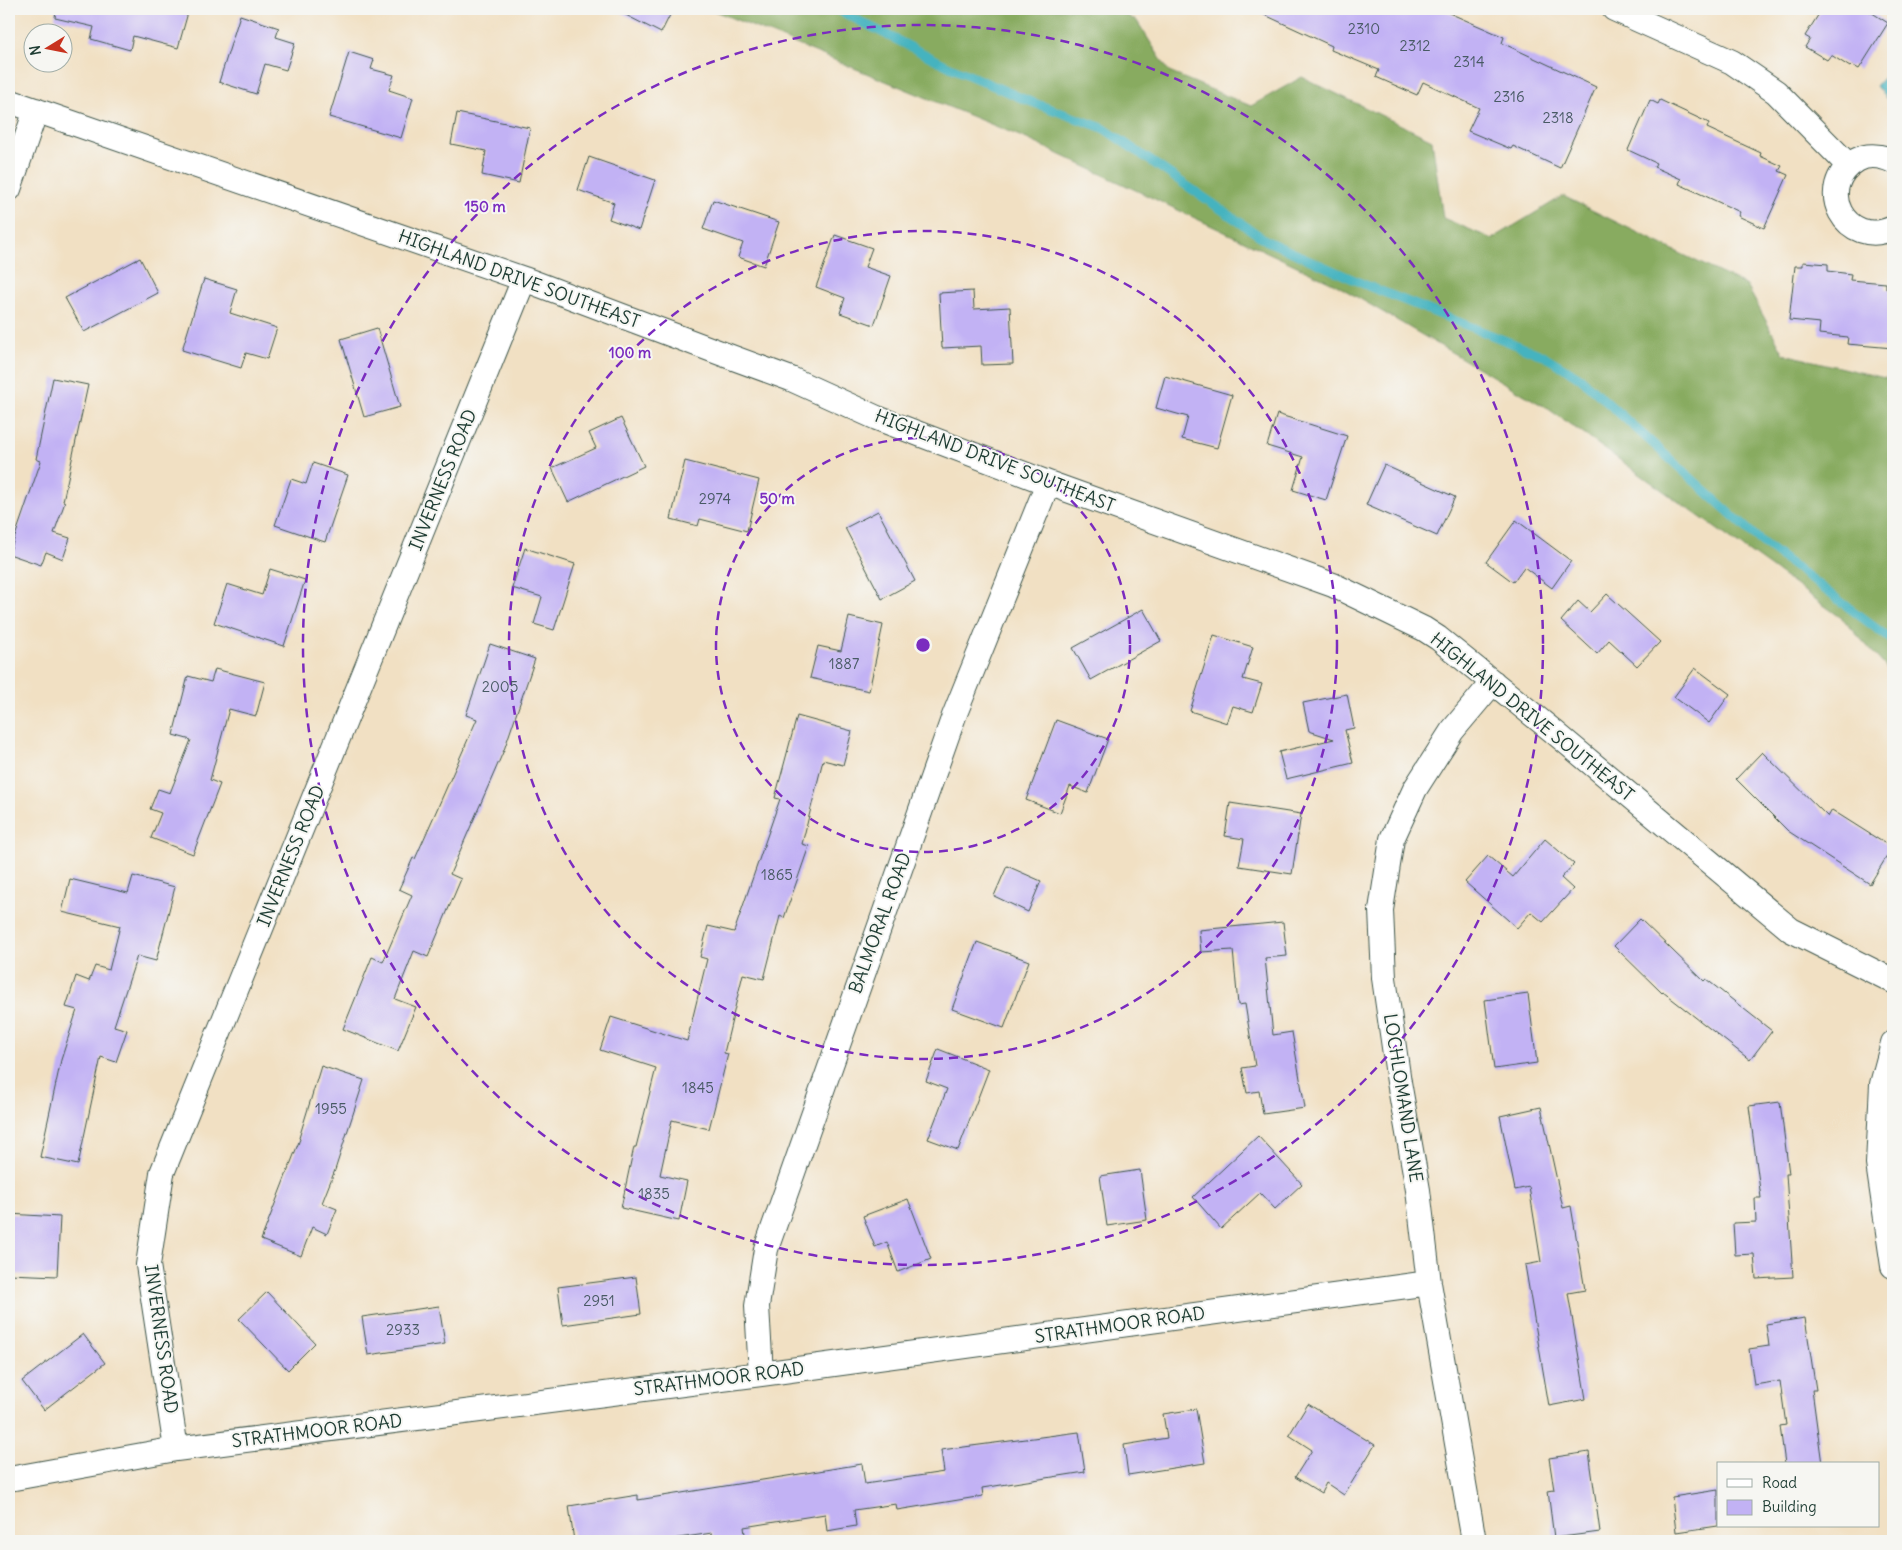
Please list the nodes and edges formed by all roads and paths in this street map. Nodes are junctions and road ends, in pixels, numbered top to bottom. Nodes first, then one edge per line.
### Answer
1 (1614, 9) edge
2 (9, 102) edge
3 (36, 110) junction
4 (1893, 161) edge
5 (1848, 165) junction
6 (9, 188) edge
7 (1893, 228) edge
8 (524, 279) junction
9 (1048, 483) junction
10 (1493, 682) junction
11 (1893, 981) edge
12 (1893, 1043) edge
13 (1893, 1266) edge
14 (1429, 1283) junction
15 (761, 1374) junction
16 (176, 1450) junction
17 (9, 1479) edge
18 (1474, 1541) edge

1 - 5 street
2 - 3 street, HIGHLAND DRIVE SOUTHEAST
3 - 6 street
3 - 8 street, HIGHLAND DRIVE SOUTHEAST
4 - 5 street
5 - 7 street
8 - 9 street, HIGHLAND DRIVE SOUTHEAST
8 - 16 street, INVERNESS ROAD
9 - 10 street, HIGHLAND DRIVE SOUTHEAST
9 - 15 street, BALMORAL ROAD
10 - 11 street, HIGHLAND DRIVE SOUTHEAST
10 - 14 street, LOCHLOMAND LANE
12 - 13 street
14 - 15 street, STRATHMOOR ROAD
14 - 18 street, LOCHLOMAND LANE
15 - 16 street, STRATHMOOR ROAD
16 - 17 street, STRATHMOOR ROAD

